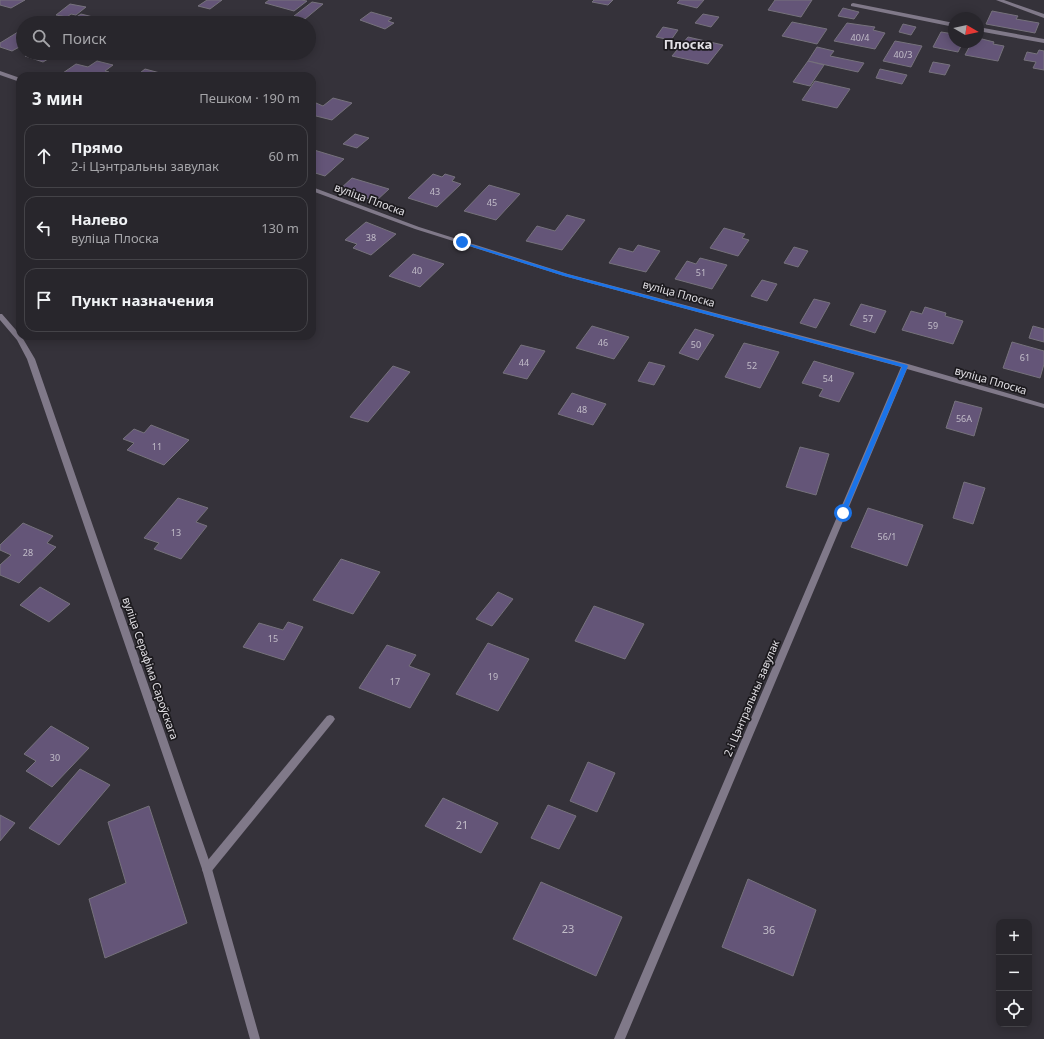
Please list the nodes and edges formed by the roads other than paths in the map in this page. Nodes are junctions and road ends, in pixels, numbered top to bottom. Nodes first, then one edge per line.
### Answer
1 (1000, 0) edge
2 (853, 5) dead end
3 (1044, 16) edge
4 (948, 24) edge
5 (984, 30) edge
6 (1044, 41) edge
7 (0, 73) edge
8 (16, 79) edge
9 (316, 190) edge
10 (0, 316) edge
11 (16, 335) edge
12 (20, 340) edge
13 (905, 366) junction
14 (1044, 406) edge
15 (330, 719) dead end
16 (207, 869) junction
17 (255, 1039) edge
18 (619, 1039) edge

1 - 3 street
2 - 4 street
5 - 6 street
7 - 8 street
9 - 13 street, вуліца Плоска
10 - 11 street, вуліца Серафіма Сароўскага
12 - 16 street, вуліца Серафіма Сароўскага
13 - 14 street, вуліца Плоска
13 - 18 street, 2-і Цэнтральны завулак
15 - 16 street
16 - 17 street, вуліца Серафіма Сароўскага

